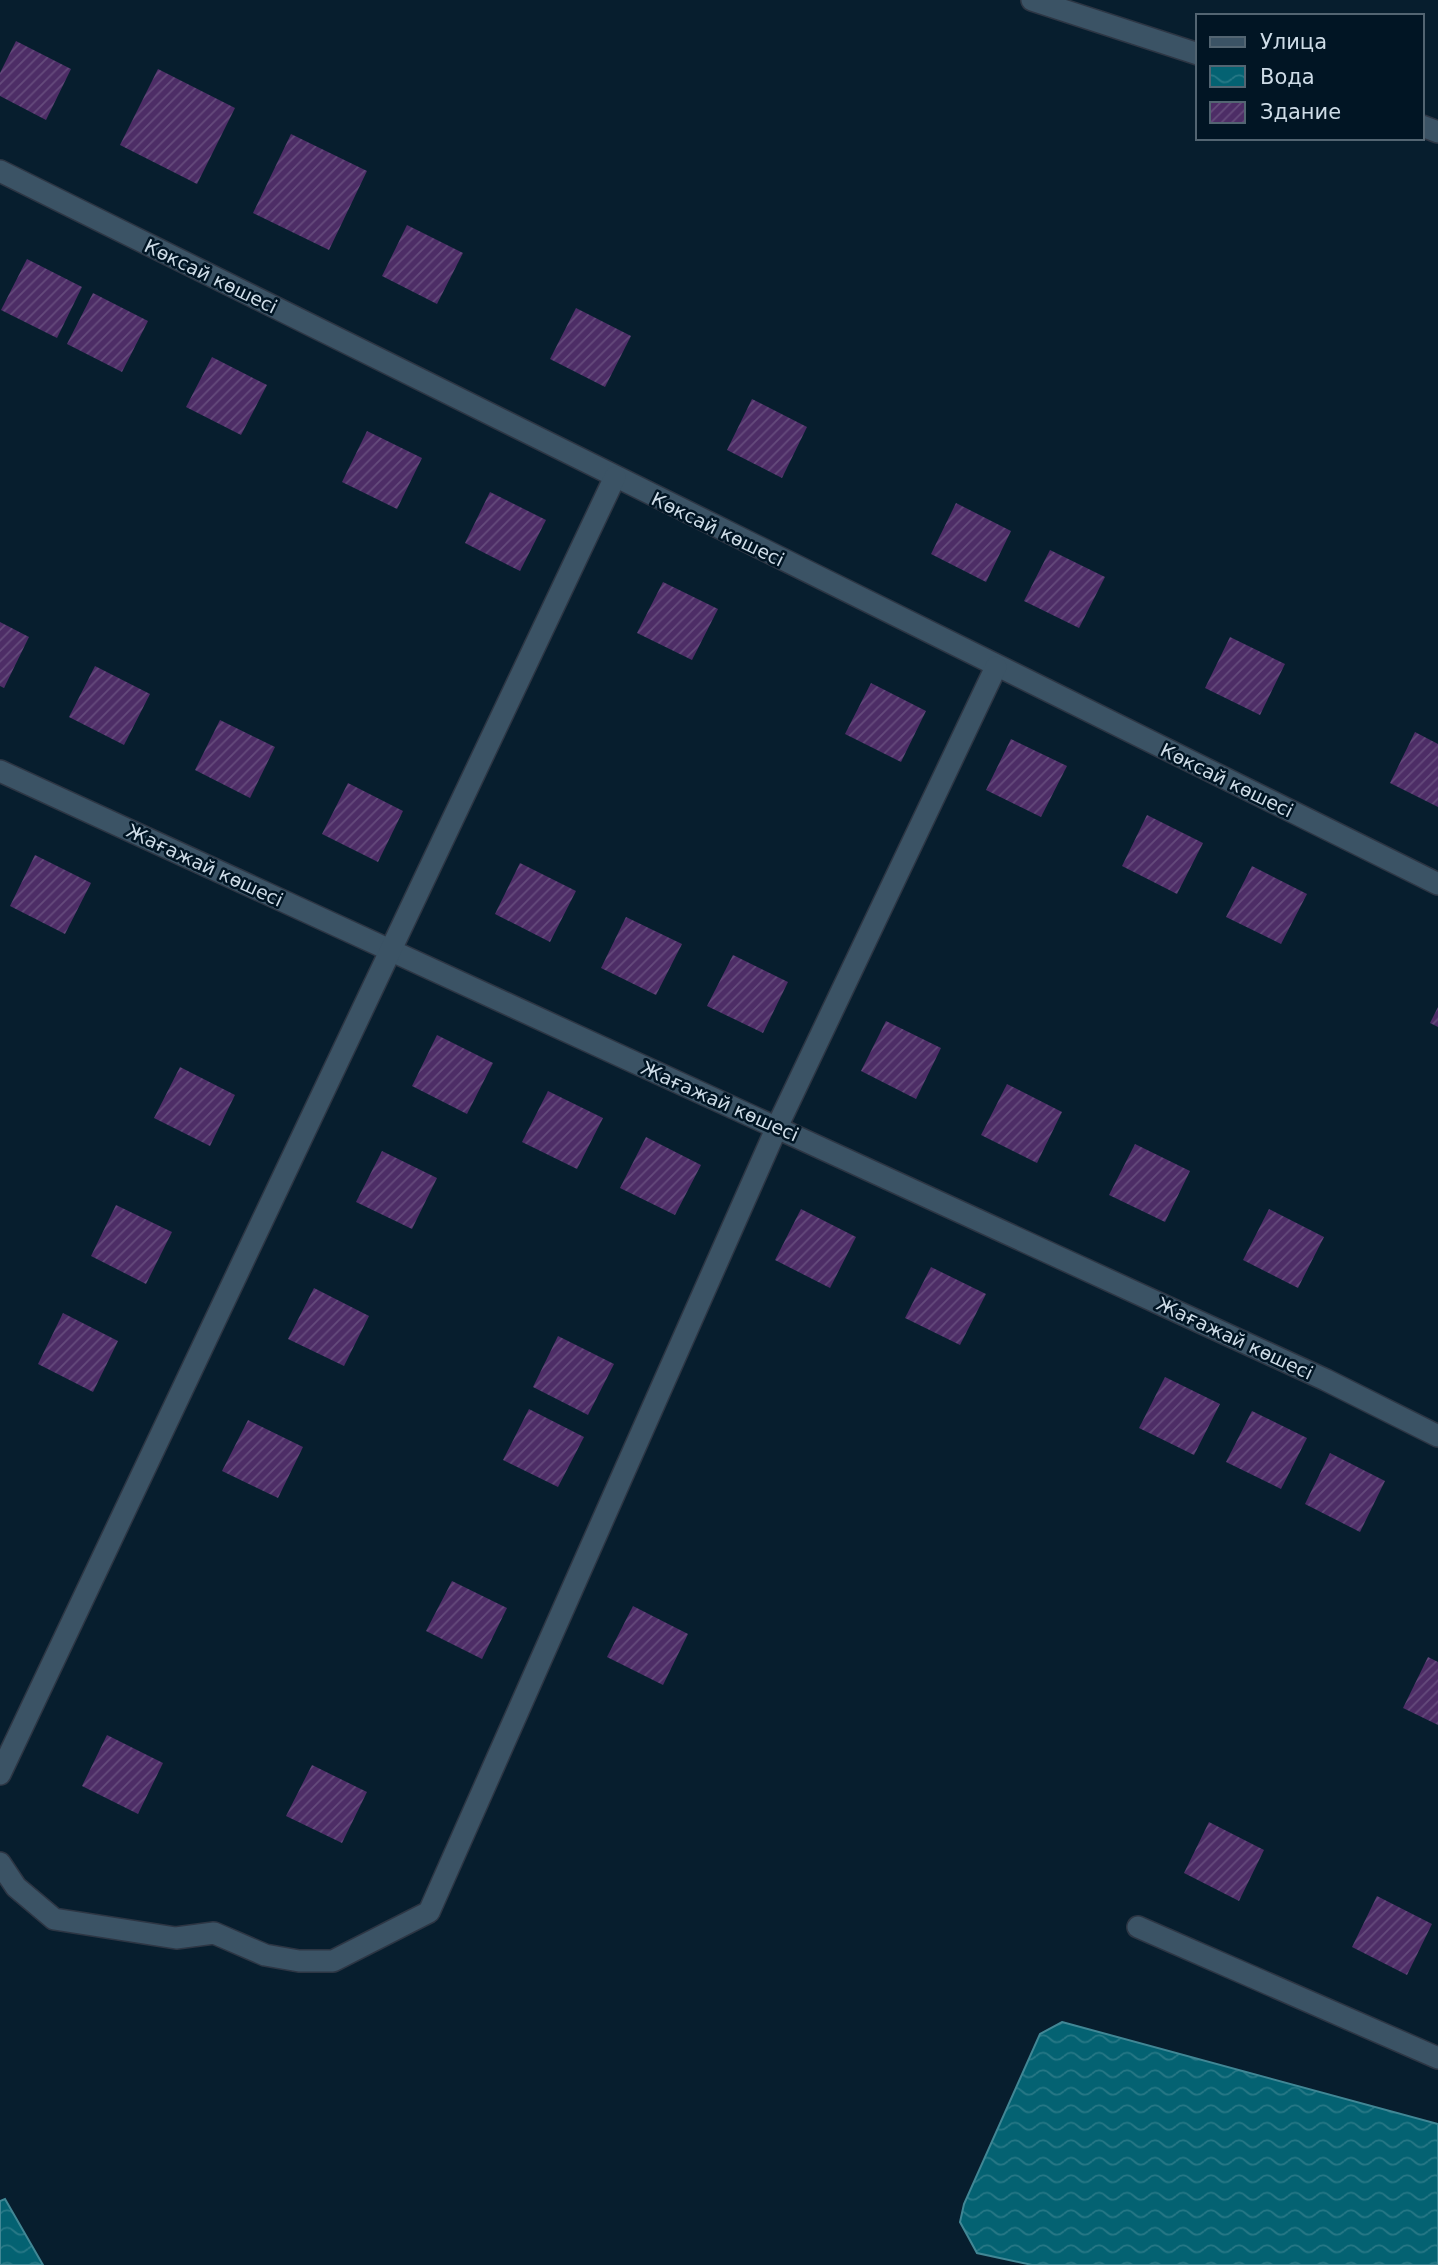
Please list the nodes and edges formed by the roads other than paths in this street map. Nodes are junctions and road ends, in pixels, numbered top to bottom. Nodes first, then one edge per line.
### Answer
1 (1031, 0) edge
2 (1196, 53) edge
3 (0, 172) edge
4 (615, 477) junction
5 (996, 667) junction
6 (0, 771) edge
7 (1438, 884) edge
8 (392, 952) junction
9 (777, 1127) junction
10 (1438, 1436) edge
11 (0, 1774) edge
12 (0, 1863) edge
13 (1138, 1927) dead end
14 (1438, 2058) edge

1 - 2 street
3 - 4 street, Көксай көшесі
4 - 5 street, Көксай көшесі
4 - 8 street
5 - 7 street, Көксай көшесі
5 - 9 street
6 - 8 street, Жағажай көшесі
8 - 9 street, Жағажай көшесі
8 - 11 street
9 - 10 street, Жағажай көшесі
9 - 12 street
13 - 14 street

